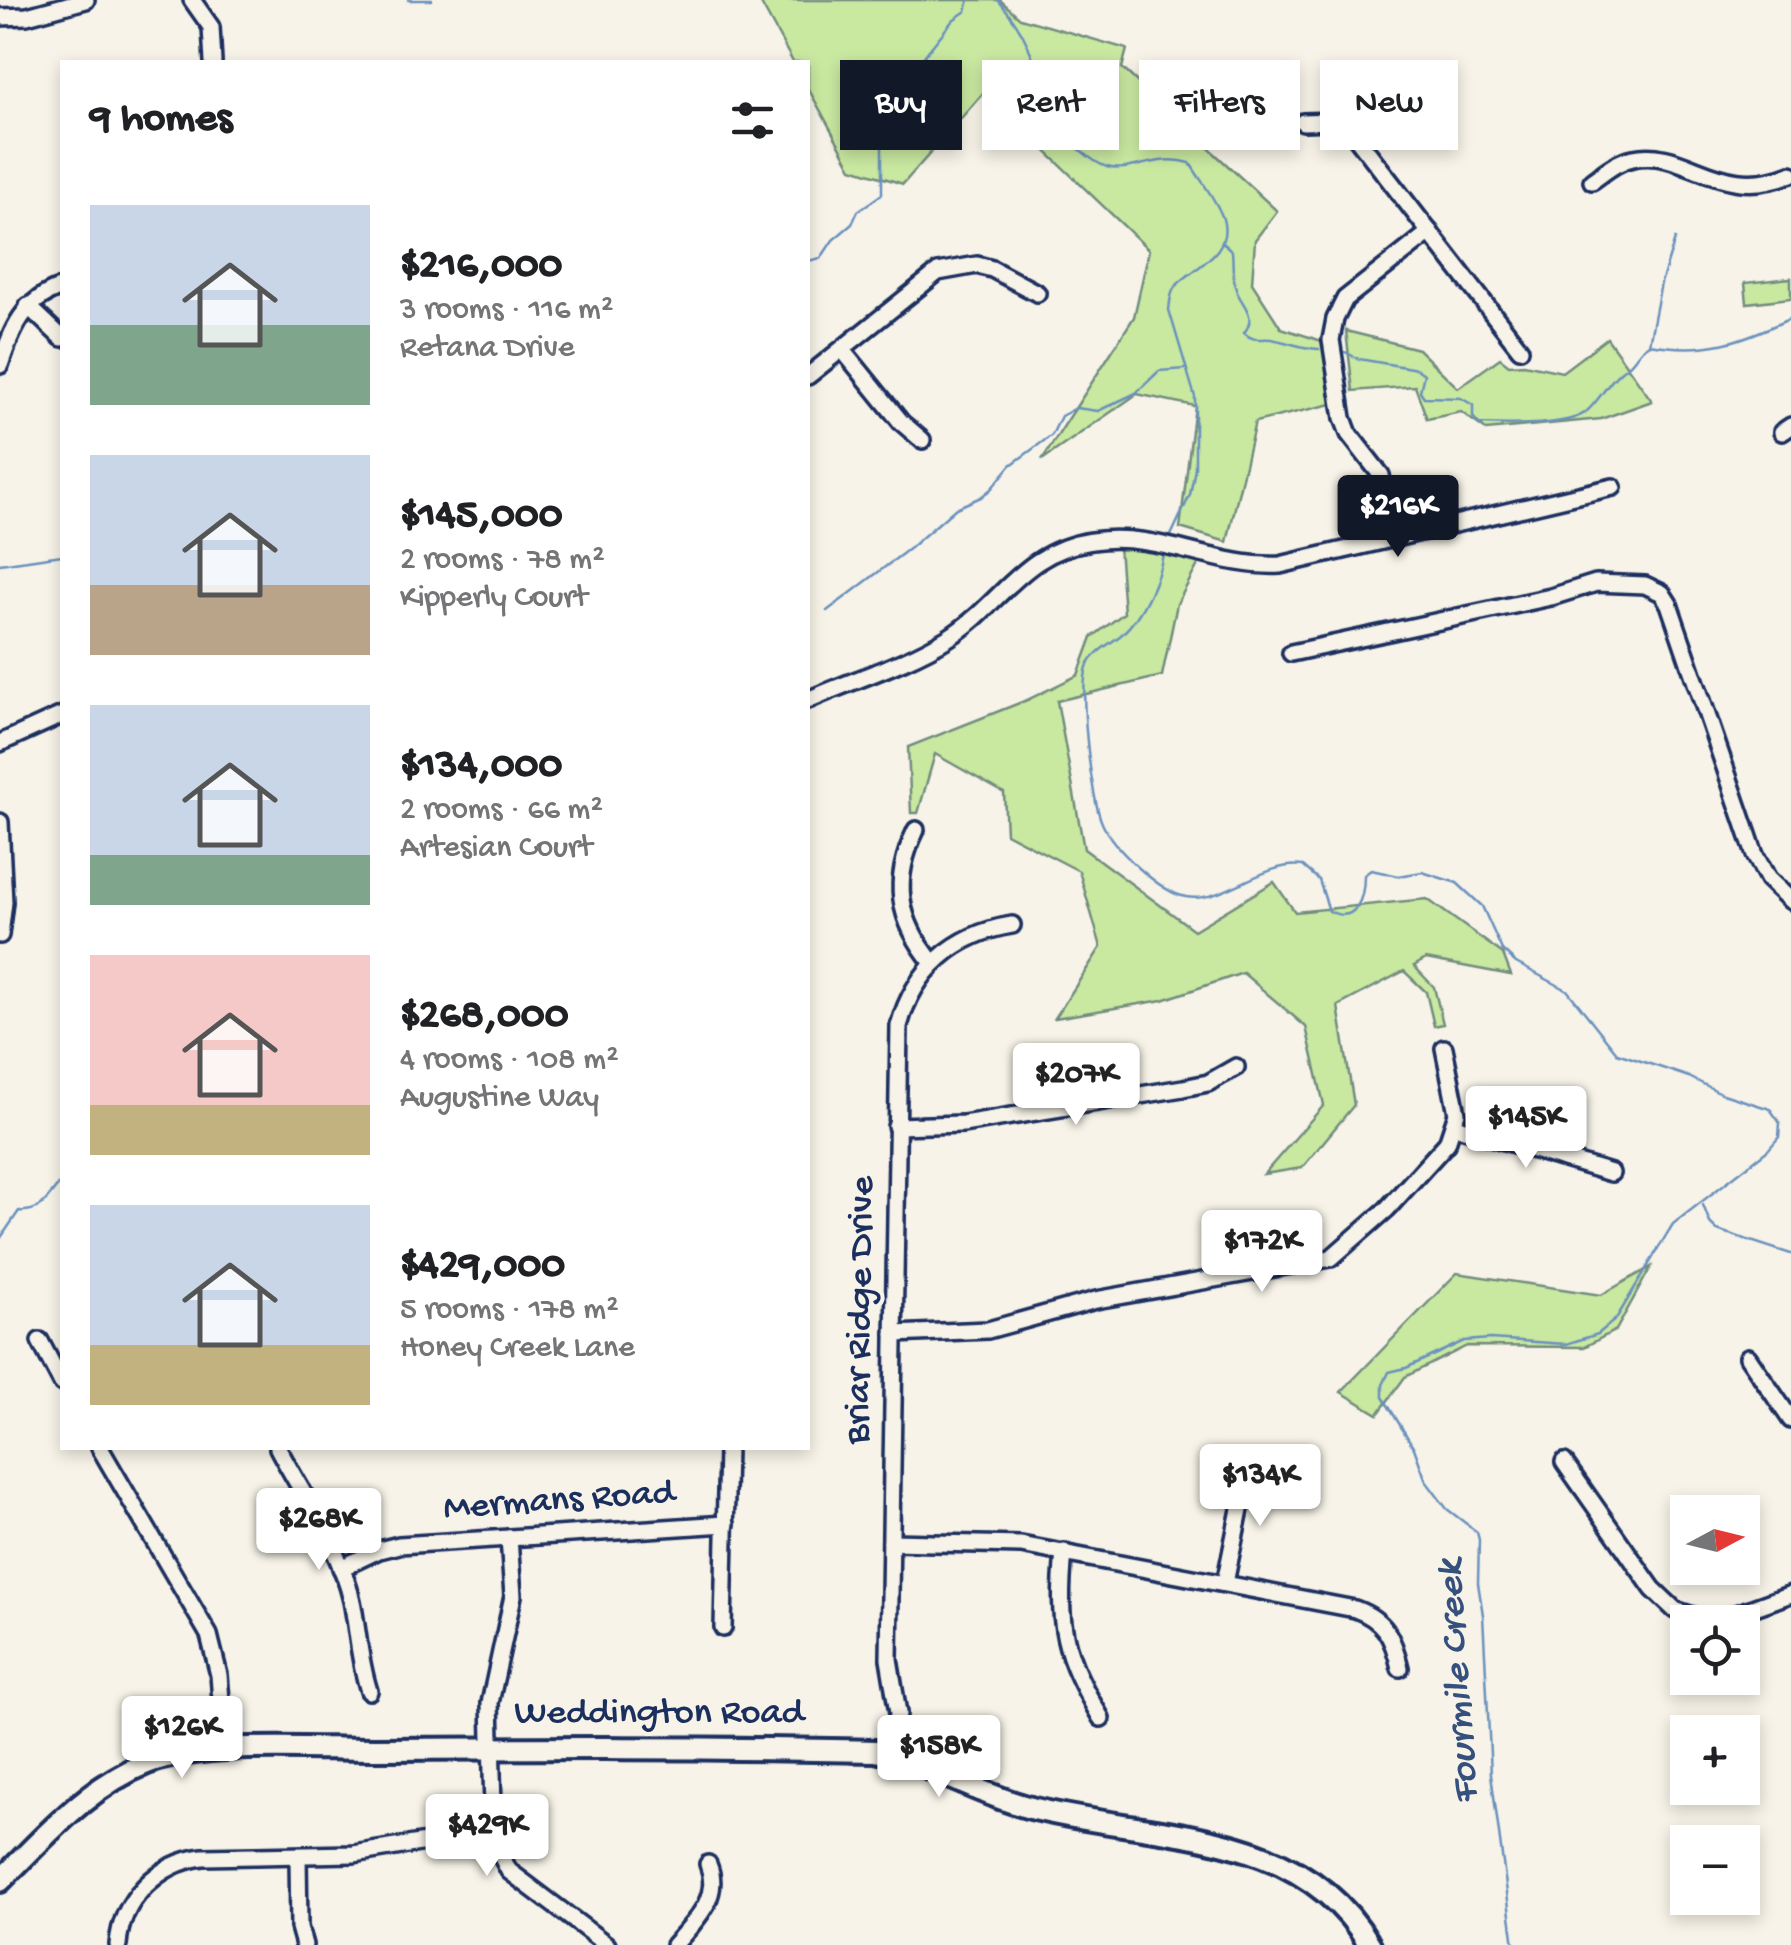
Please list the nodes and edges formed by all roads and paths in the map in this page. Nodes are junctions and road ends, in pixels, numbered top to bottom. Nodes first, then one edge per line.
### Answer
1 (86, 0) edge
2 (192, 0) edge
3 (0, 16) edge
4 (214, 60) edge
5 (1303, 122) dead end
6 (1791, 174) edge
7 (1592, 180) dead end
8 (1430, 232) junction
9 (60, 288) edge
10 (1037, 293) dead end
11 (28, 306) junction
12 (60, 336) edge
13 (1520, 348) dead end
14 (842, 349) junction
15 (0, 364) edge
16 (810, 374) edge
17 (922, 440) dead end
18 (1613, 487) dead end
19 (1393, 538) junction
20 (1291, 653) dead end
21 (810, 699) edge
22 (60, 716) edge
23 (0, 742) edge
24 (0, 822) edge
25 (916, 830) dead end
26 (1791, 901) edge
27 (1012, 925) dead end
28 (0, 935) edge
29 (933, 964) junction
30 (1444, 1048) dead end
31 (1236, 1067) dead end
32 (896, 1126) junction
33 (1454, 1126) junction
34 (1611, 1173) dead end
35 (894, 1334) junction
36 (40, 1342) dead end
37 (1748, 1357) dead end
38 (60, 1379) edge
39 (1791, 1420) edge
40 (101, 1450) edge
41 (279, 1450) edge
42 (727, 1450) edge
43 (1564, 1462) dead end
44 (1249, 1465) dead end
45 (726, 1524) junction
46 (510, 1538) junction
47 (892, 1542) junction
48 (1064, 1552) junction
49 (342, 1568) junction
50 (1225, 1584) junction
51 (1791, 1594) edge
52 (723, 1628) dead end
53 (1400, 1668) dead end
54 (369, 1692) dead end
55 (1101, 1718) dead end
56 (492, 1749) junction
57 (224, 1751) junction
58 (894, 1755) junction
59 (492, 1831) junction
60 (298, 1858) junction
61 (708, 1864) dead end
62 (0, 1881) edge
63 (118, 1945) edge
64 (304, 1945) edge
65 (608, 1945) edge
66 (674, 1945) edge
67 (1370, 1945) edge

1 - 3 street
2 - 4 street
5 - 8 street
6 - 7 street
8 - 13 street
8 - 19 street
9 - 11 street
10 - 14 street
11 - 12 street
11 - 15 street
14 - 16 street
14 - 17 street
18 - 19 street
19 - 21 street
20 - 26 street
22 - 23 street
24 - 28 street
25 - 29 street
27 - 29 street, Briar Ridge Drive
29 - 32 street, Briar Ridge Drive
30 - 33 street
31 - 32 street
32 - 35 street, Briar Ridge Drive
33 - 34 street
33 - 35 street
35 - 47 street, Briar Ridge Drive
36 - 38 street
37 - 39 street
40 - 57 street
41 - 49 street
42 - 45 street
43 - 51 street
44 - 50 street
45 - 46 street, Mermans Road
45 - 52 street
46 - 49 street, Mermans Road
46 - 56 street
47 - 48 street
47 - 58 street, Briar Ridge Drive
48 - 50 street
48 - 55 street
49 - 54 street
50 - 53 street
56 - 57 main road, Weddington Road
56 - 58 main road, Weddington Road
56 - 59 street
57 - 62 main road, Weddington Road
58 - 67 main road, Weddington Road
59 - 60 street
59 - 65 street
60 - 63 street
60 - 64 street
61 - 66 street

